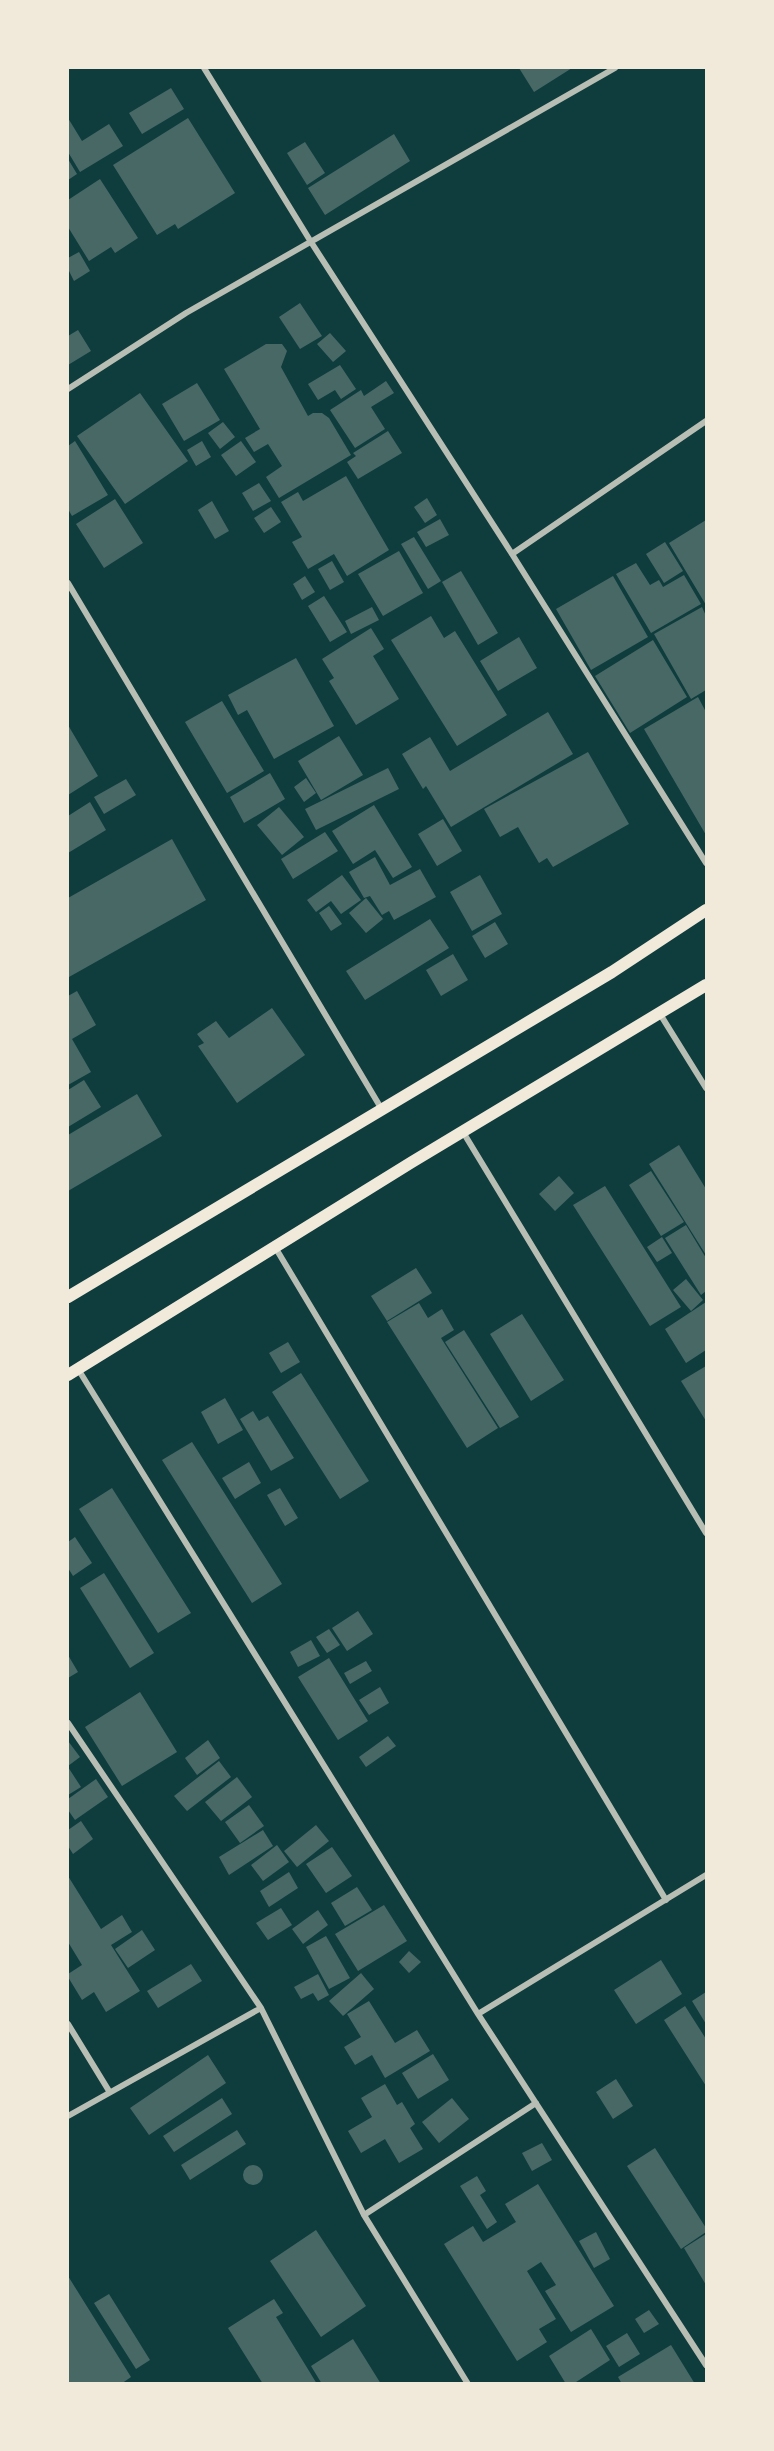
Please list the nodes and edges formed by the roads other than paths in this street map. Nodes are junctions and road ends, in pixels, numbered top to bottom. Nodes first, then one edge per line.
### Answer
1 (204, 68) edge
2 (615, 68) edge
3 (311, 242) junction
4 (68, 389) edge
5 (706, 422) edge
6 (513, 554) junction
7 (68, 583) edge
8 (706, 863) edge
9 (706, 910) edge
10 (706, 985) edge
11 (660, 1014) junction
12 (706, 1088) edge
13 (381, 1108) junction
14 (463, 1132) junction
15 (275, 1246) junction
16 (68, 1297) edge
17 (73, 1372) edge
18 (706, 1533) edge
19 (68, 1723) edge
20 (706, 1875) edge
21 (666, 1900) junction
22 (261, 2008) junction
23 (478, 2014) junction
24 (68, 2024) edge
25 (109, 2091) junction
26 (536, 2103) junction
27 (68, 2115) edge
28 (364, 2215) junction
29 (706, 2365) edge
30 (468, 2384) edge

1 - 3 street
2 - 3 street
3 - 4 street
3 - 6 street
5 - 6 street
6 - 8 street
7 - 13 street
9 - 13 main road
10 - 11 main road
11 - 12 street
11 - 14 main road
13 - 16 main road
14 - 15 main road
14 - 18 street
15 - 17 main road
15 - 21 street
17 - 23 street
19 - 22 street
20 - 21 street
21 - 23 street
22 - 25 street
22 - 28 street
23 - 26 street
24 - 25 street
25 - 27 street
26 - 28 street
26 - 29 street
28 - 30 street

